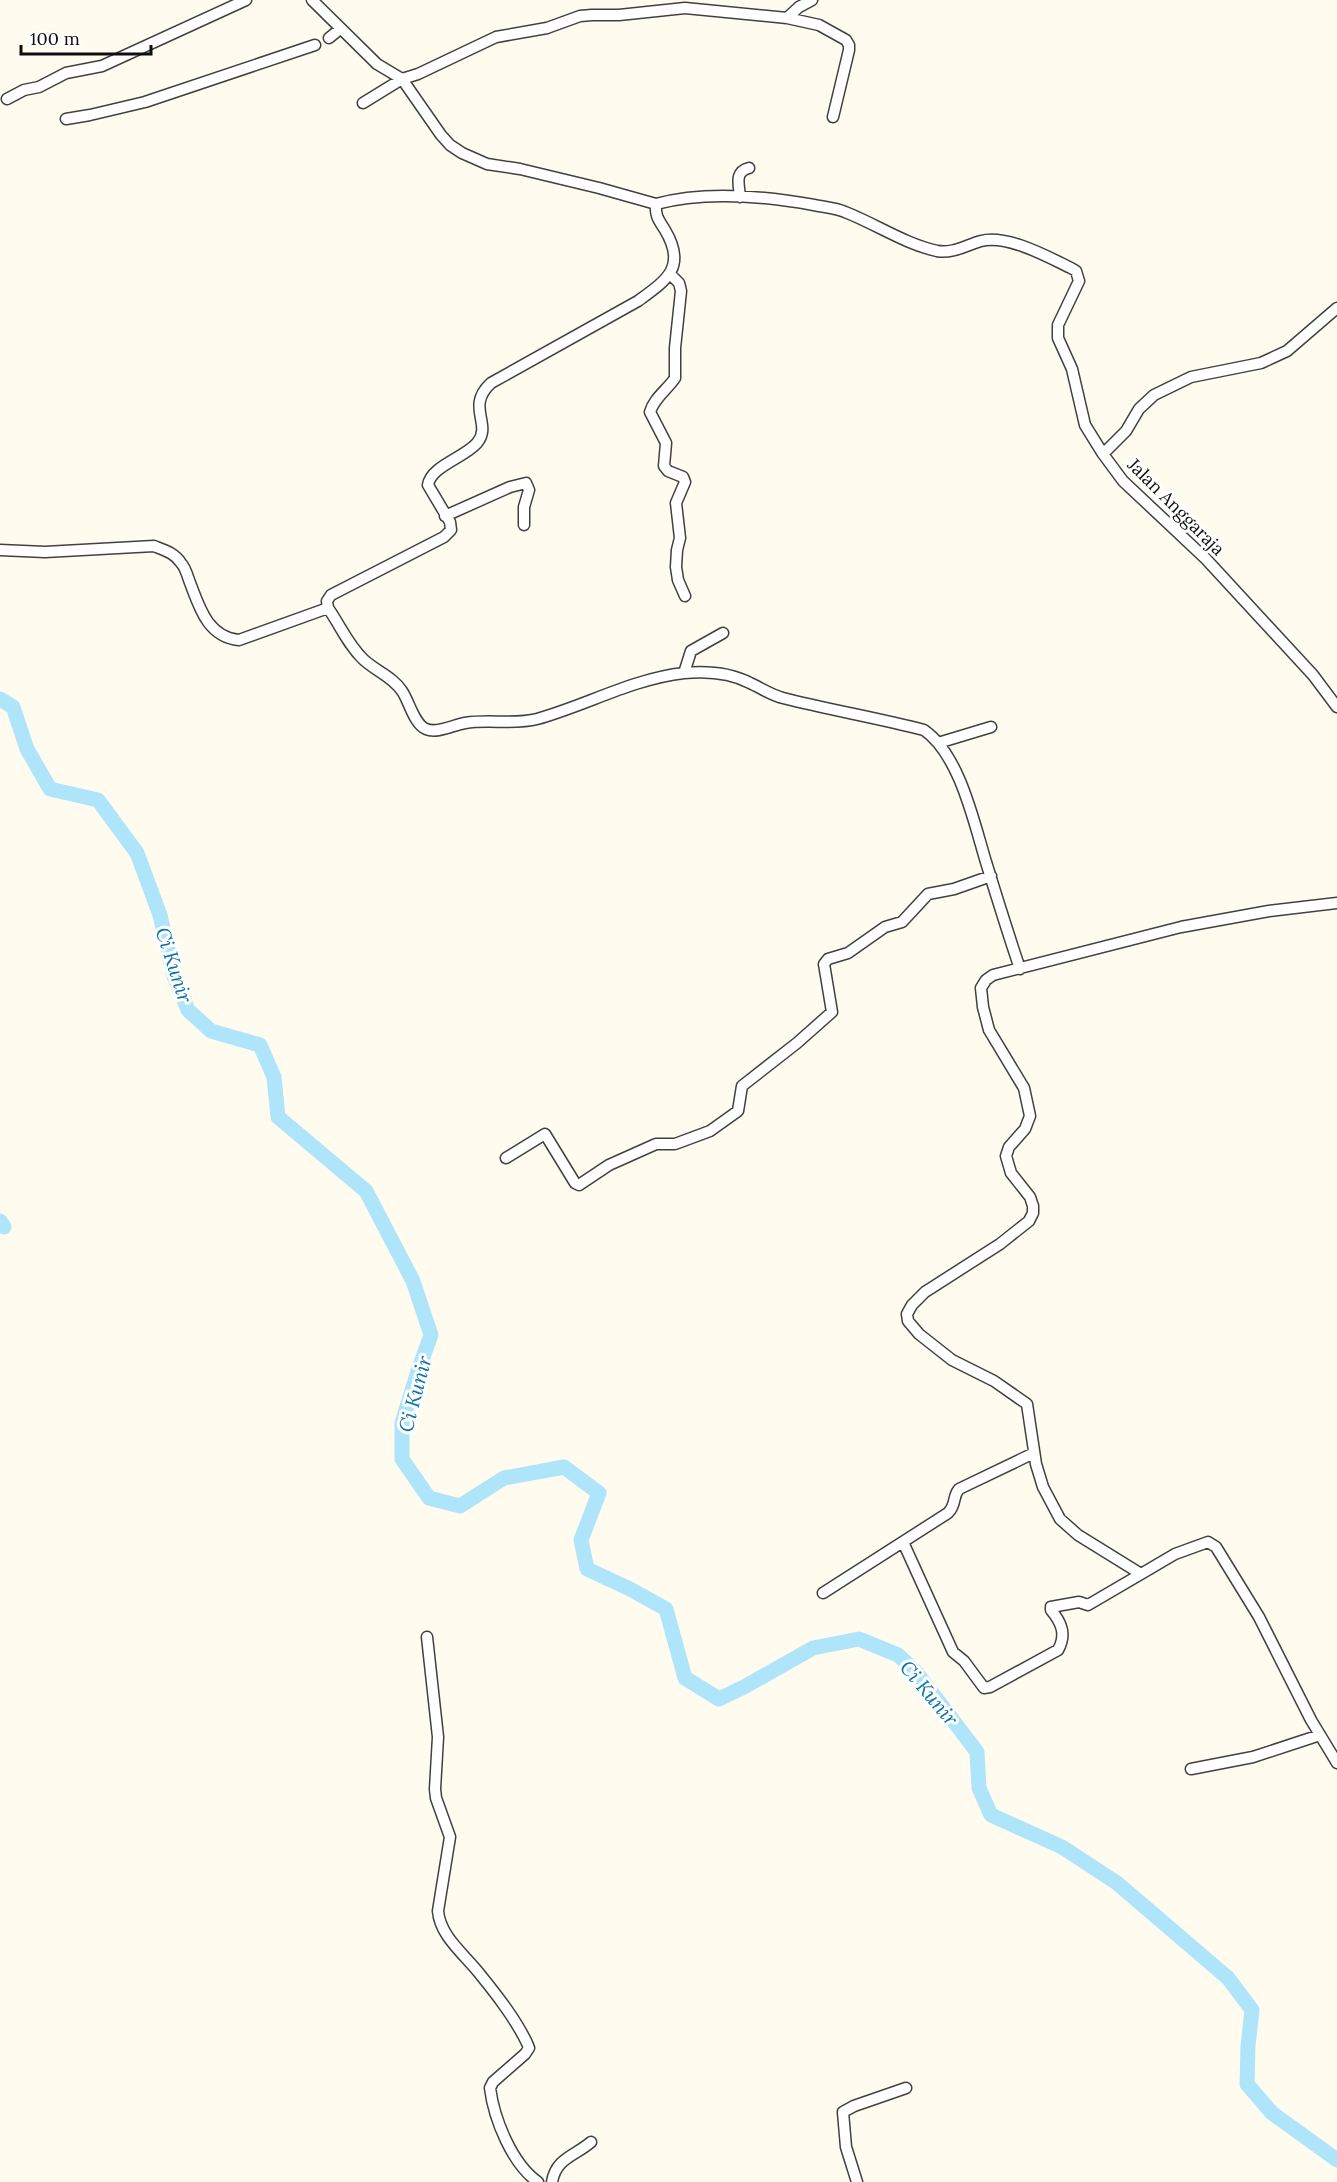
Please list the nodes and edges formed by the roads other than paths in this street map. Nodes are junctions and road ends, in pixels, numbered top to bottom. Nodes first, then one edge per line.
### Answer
1 (246, 0) edge
2 (312, 0) edge
3 (812, 0) edge
4 (787, 18) junction
5 (340, 29) junction
6 (329, 38) dead end
7 (315, 45) dead end
8 (402, 79) junction
9 (7, 99) dead end
10 (363, 104) dead end
11 (833, 117) dead end
12 (66, 119) dead end
13 (749, 168) dead end
14 (740, 197) junction
15 (656, 204) junction
16 (670, 274) junction
17 (1337, 308) edge
18 (1103, 454) junction
19 (445, 516) junction
20 (524, 525) dead end
21 (0, 550) edge
22 (685, 596) dead end
23 (328, 608) junction
24 (723, 633) dead end
25 (684, 673) junction
26 (1337, 707) edge
27 (991, 727) dead end
28 (938, 743) junction
29 (990, 876) junction
30 (1337, 903) edge
31 (1020, 969) junction
32 (506, 1158) dead end
33 (1034, 1454) junction
34 (903, 1542) junction
35 (1141, 1574) junction
36 (823, 1593) dead end
37 (428, 1636) dead end
38 (1320, 1735) junction
39 (1337, 1763) edge
40 (1191, 1769) dead end
41 (906, 2088) dead end
42 (591, 2142) dead end
43 (853, 2181) edge
44 (538, 2182) edge
45 (552, 2182) edge

1 - 9 street
2 - 5 street
3 - 4 street
4 - 8 street
4 - 11 street
5 - 6 street
5 - 8 street
7 - 12 street
8 - 10 street
8 - 15 street
13 - 14 street
14 - 15 street, Jalan Anggaraja
14 - 18 street, Jalan Anggaraja
15 - 16 street
16 - 19 street
16 - 22 street
17 - 18 street
18 - 26 street, Jalan Anggaraja
19 - 20 street
19 - 23 street
21 - 23 street
23 - 25 street
24 - 25 street
25 - 28 street
27 - 28 street
28 - 29 street
29 - 31 street
29 - 32 street
30 - 31 street
31 - 33 street
33 - 34 street
33 - 35 street
34 - 35 street
34 - 36 street
35 - 38 street
37 - 44 street
38 - 39 street
38 - 40 street
41 - 43 street
42 - 45 street

